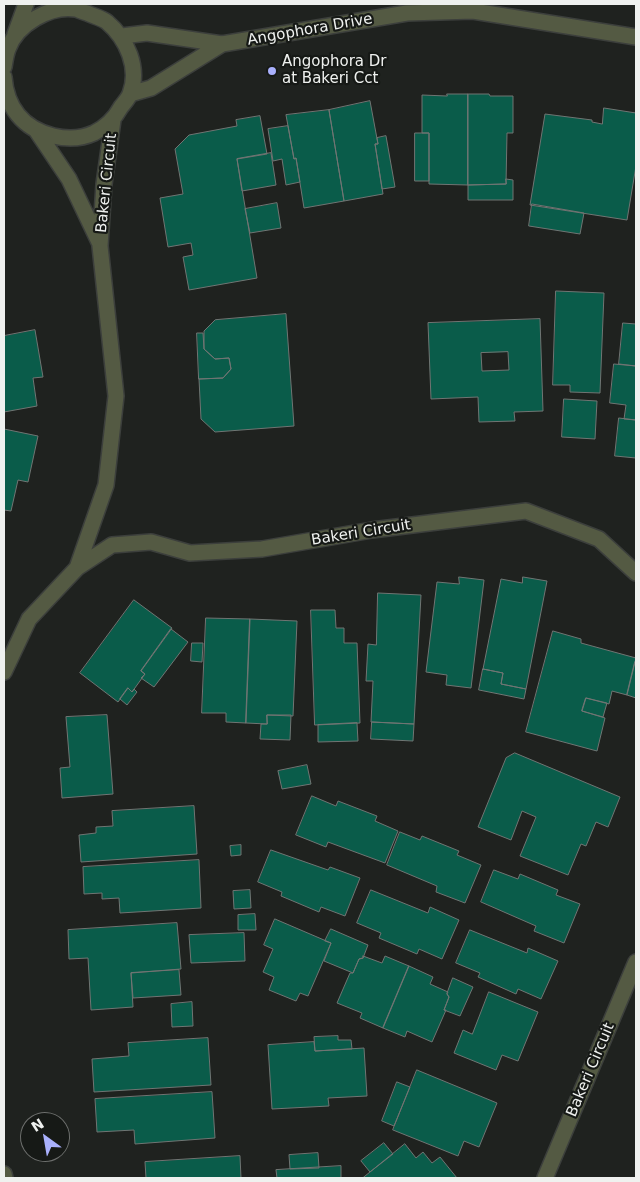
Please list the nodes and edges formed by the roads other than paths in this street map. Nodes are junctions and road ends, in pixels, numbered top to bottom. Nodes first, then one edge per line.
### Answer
1 (26, 4) edge
2 (95, 4) edge
3 (106, 20) junction
4 (122, 36) junction
5 (636, 37) edge
6 (222, 44) junction
7 (9, 45) edge
8 (4, 67) edge
9 (4, 77) edge
10 (130, 94) junction
11 (11, 114) edge
12 (113, 120) junction
13 (36, 130) junction
14 (100, 246) junction
15 (77, 568) junction
16 (636, 573) edge
17 (4, 672) edge
18 (636, 962) edge
19 (4, 1174) edge
20 (5, 1178) edge
21 (545, 1178) edge

1 - 7 street
2 - 3 street
3 - 4 street
3 - 7 street
4 - 6 street, Angophora Drive
4 - 10 street
5 - 6 street, Angophora Drive
6 - 10 street, Angophora Drive
7 - 8 street
9 - 11 street
10 - 12 street
11 - 13 street
12 - 13 street
12 - 14 street, Bakeri Circuit
13 - 14 street, Bakeri Circuit
14 - 15 street, Bakeri Circuit
15 - 16 street, Bakeri Circuit
15 - 17 street, Bakeri Circuit
18 - 21 street, Bakeri Circuit
19 - 20 street

